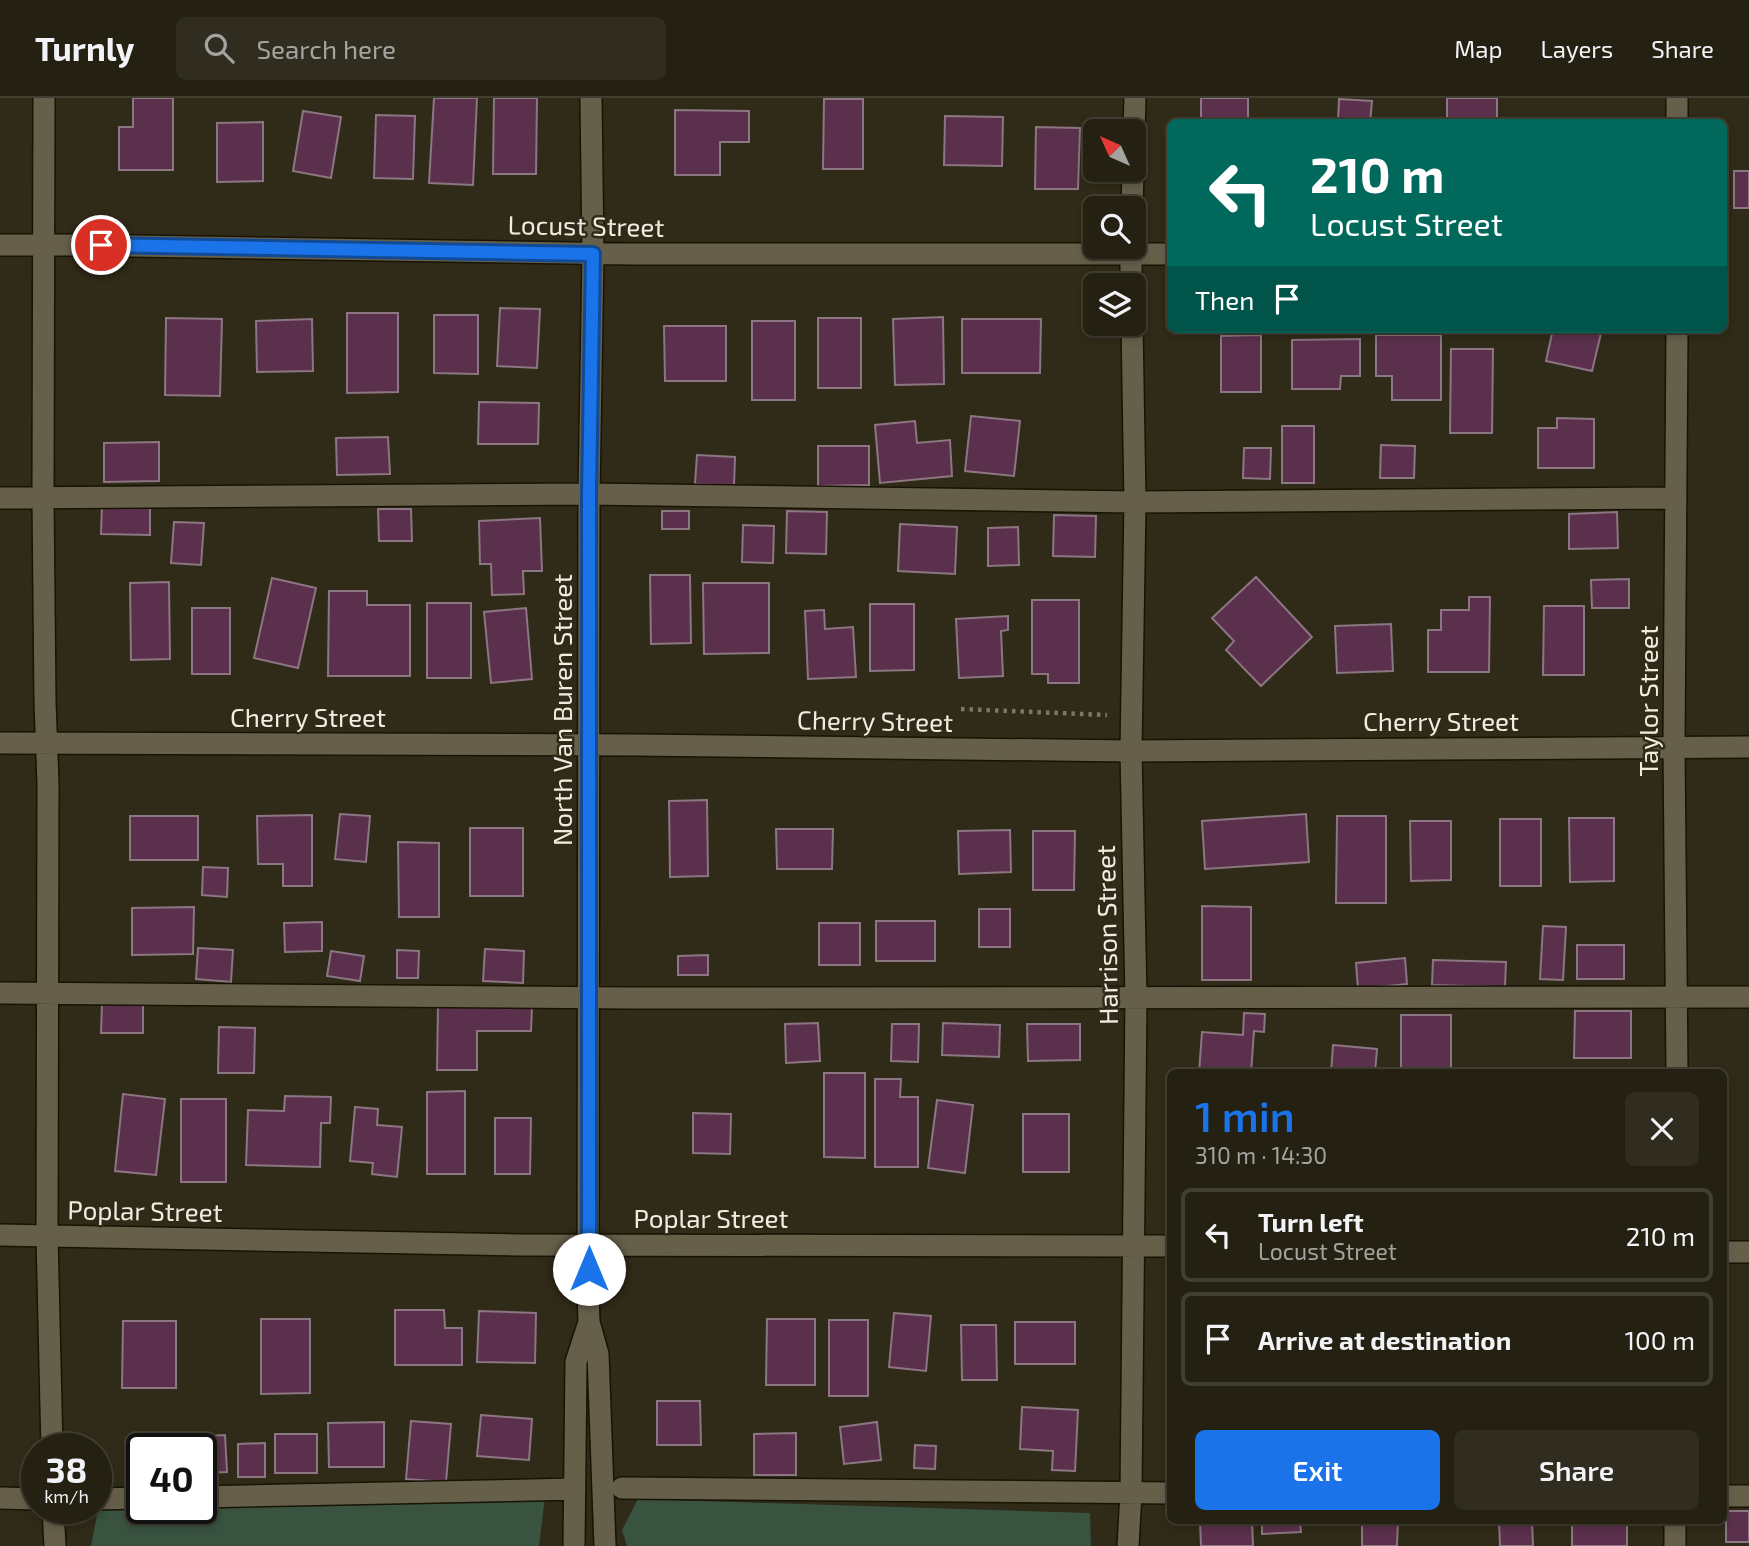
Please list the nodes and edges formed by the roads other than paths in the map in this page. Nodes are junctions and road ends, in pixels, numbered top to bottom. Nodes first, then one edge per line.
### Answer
1 (44, 98) edge
2 (592, 98) edge
3 (1135, 98) edge
4 (1677, 98) edge
5 (1134, 119) edge
6 (1677, 119) edge
7 (43, 245) junction
8 (0, 246) edge
9 (1083, 250) edge
10 (1146, 252) edge
11 (593, 254) junction
12 (1167, 254) edge
13 (1677, 333) edge
14 (1132, 336) edge
15 (589, 494) junction
16 (43, 497) junction
17 (0, 498) edge
18 (1676, 498) junction
19 (1135, 502) junction
20 (0, 743) edge
21 (46, 743) junction
22 (589, 746) junction
23 (1674, 746) junction
24 (1749, 747) edge
25 (1131, 751) junction
26 (0, 993) edge
27 (48, 993) junction
28 (587, 997) junction
29 (1676, 997) junction
30 (1749, 997) edge
31 (1136, 998) junction
32 (1677, 1069) edge
33 (0, 1236) edge
34 (47, 1236) junction
35 (589, 1244) junction
36 (1134, 1246) junction
37 (1167, 1246) edge
38 (1727, 1252) edge
39 (1749, 1252) edge
40 (589, 1321) junction
41 (52, 1433) edge
42 (622, 1488) dead end
43 (575, 1489) junction
44 (1131, 1493) junction
45 (1167, 1493) edge
46 (1727, 1496) edge
47 (1749, 1496) edge
48 (217, 1497) edge
49 (0, 1498) edge
50 (21, 1499) edge
51 (54, 1524) edge
52 (1675, 1524) edge
53 (55, 1546) edge
54 (575, 1546) edge
55 (605, 1546) edge
56 (1128, 1546) edge
57 (1675, 1546) edge

1 - 7 street
2 - 11 street, North Van Buren Street
3 - 5 street
4 - 6 street
7 - 8 street, Locust Street
7 - 11 street, Locust Street
7 - 16 street
9 - 11 street, Locust Street
10 - 12 street, Locust Street
11 - 15 street, North Van Buren Street
13 - 18 street, Taylor Street
14 - 19 street, Harrison Street
15 - 16 street
15 - 19 street
15 - 22 street, North Van Buren Street
16 - 17 street
16 - 21 street
18 - 19 street
18 - 23 street, Taylor Street
19 - 25 street, Harrison Street
20 - 21 street, Cherry Street
21 - 22 street, Cherry Street
21 - 27 street
22 - 25 street, Cherry Street
22 - 28 street, North Van Buren Street
23 - 24 street, Cherry Street
23 - 25 street, Cherry Street
23 - 29 street, Taylor Street
25 - 31 street, Harrison Street
26 - 27 street
27 - 28 street
27 - 34 street
28 - 31 street
28 - 35 street, North Van Buren Street
29 - 30 street
29 - 31 street
29 - 32 street, Taylor Street
31 - 36 street, Harrison Street
33 - 34 street, Poplar Street
34 - 35 street, Poplar Street
34 - 41 street
35 - 36 street, Poplar Street
35 - 40 street, North Van Buren Street
36 - 37 street, Poplar Street
36 - 44 street, Harrison Street
38 - 39 street
40 - 43 street
40 - 55 street
42 - 44 street
43 - 48 street
43 - 54 street
44 - 45 street
44 - 56 street, Harrison Street
46 - 47 street
49 - 50 street
51 - 53 street
52 - 57 street

